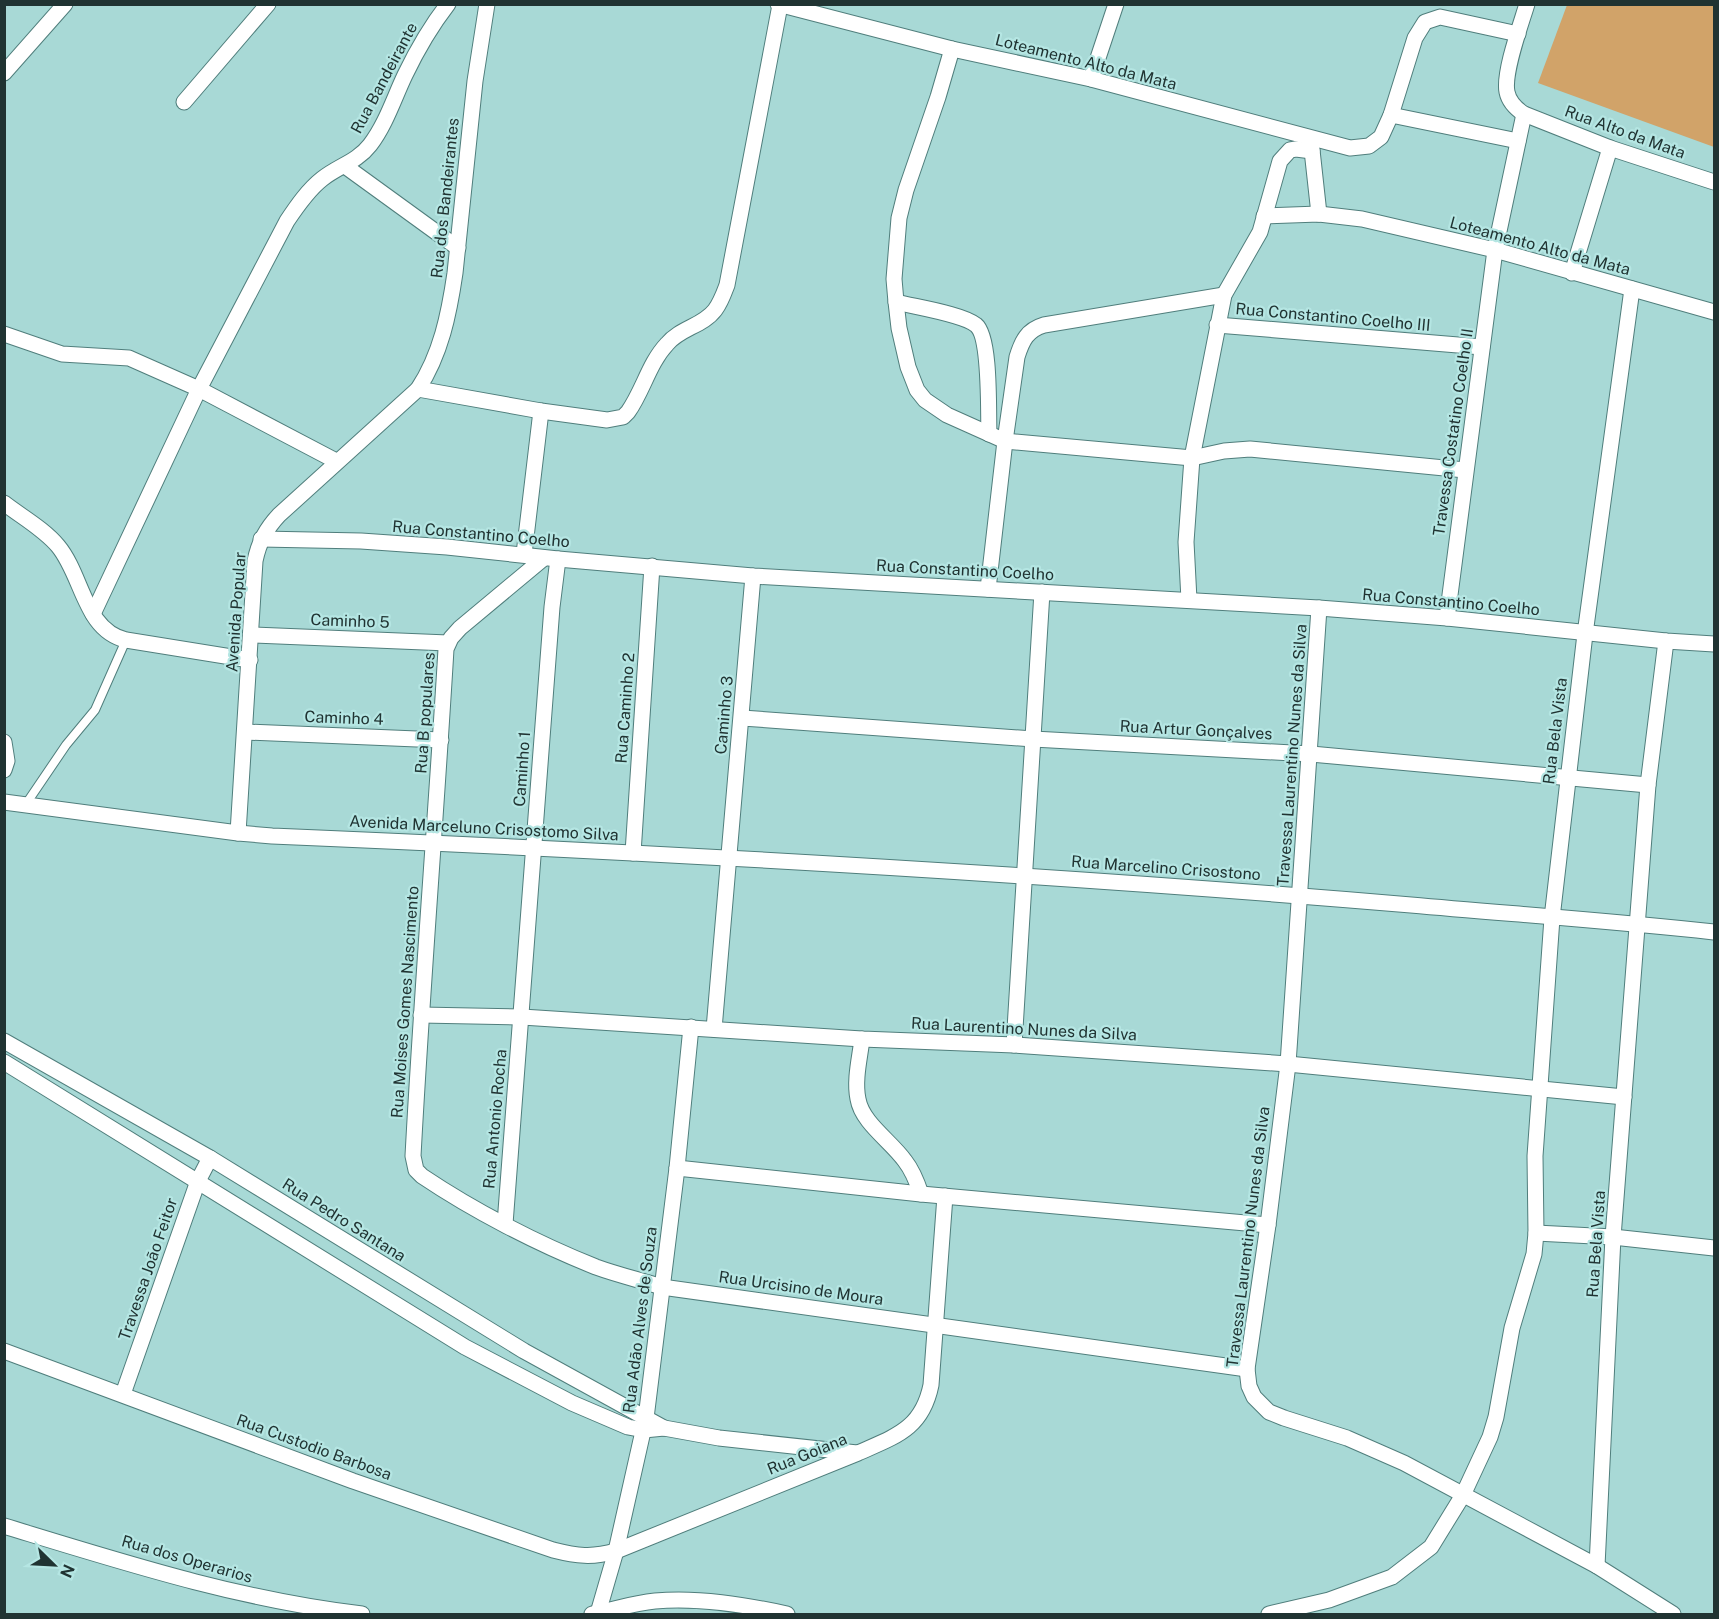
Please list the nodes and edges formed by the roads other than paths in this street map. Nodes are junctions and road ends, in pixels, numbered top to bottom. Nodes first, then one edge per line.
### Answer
1 (65, 4) edge
2 (268, 4) edge
3 (448, 4) edge
4 (487, 4) edge
5 (1116, 4) edge
6 (1527, 4) edge
7 (779, 5) edge
8 (1518, 34) junction
9 (952, 49) junction
10 (4, 73) edge
11 (1091, 80) junction
12 (184, 102) dead end
13 (1524, 114) junction
14 (1391, 115) junction
15 (1518, 141) junction
16 (1311, 145) junction
17 (1610, 148) junction
18 (345, 166) junction
19 (1714, 182) edge
20 (1319, 214) junction
21 (1264, 216) junction
22 (458, 248) junction
23 (1495, 250) junction
24 (1572, 273) junction
25 (1632, 289) junction
26 (1224, 295) junction
27 (896, 302) junction
28 (1714, 312) edge
29 (1217, 325) junction
30 (4, 334) edge
31 (1482, 347) junction
32 (199, 389) junction
33 (418, 389) junction
34 (541, 411) junction
35 (989, 434) junction
36 (1005, 441) junction
37 (1192, 458) junction
38 (336, 461) junction
39 (1465, 470) junction
40 (4, 503) edge
41 (261, 538) junction
42 (524, 555) junction
43 (551, 559) junction
44 (652, 566) junction
45 (753, 576) junction
46 (988, 590) junction
47 (1042, 592) junction
48 (1189, 600) junction
49 (1319, 608) junction
50 (93, 614) junction
51 (1447, 618) junction
52 (1585, 634) junction
53 (252, 635) junction
54 (126, 640) junction
55 (1666, 641) junction
56 (448, 643) junction
57 (1714, 644) edge
58 (250, 660) junction
59 (742, 718) junction
60 (245, 732) junction
61 (1033, 739) junction
62 (441, 740) junction
63 (4, 742) edge
64 (1311, 754) junction
65 (4, 770) edge
66 (1567, 777) junction
67 (1648, 785) junction
68 (4, 802) edge
69 (26, 804) junction
70 (238, 833) junction
71 (435, 843) junction
72 (534, 849) junction
73 (633, 853) junction
74 (728, 858) junction
75 (1023, 876) junction
76 (1300, 896) junction
77 (1552, 918) junction
78 (1638, 924) junction
79 (1714, 932) edge
80 (421, 1015) junction
81 (522, 1017) junction
82 (691, 1027) junction
83 (714, 1029) junction
84 (862, 1039) junction
85 (6, 1044) edge
86 (1014, 1045) junction
87 (4, 1062) edge
88 (1288, 1064) junction
89 (1540, 1089) junction
90 (1624, 1097) junction
91 (210, 1158) junction
92 (414, 1163) joint
93 (677, 1168) junction
94 (198, 1181) junction
95 (921, 1194) junction
96 (945, 1196) junction
97 (505, 1224) junction
98 (1268, 1225) junction
99 (1536, 1233) junction
100 (1613, 1237) junction
101 (1714, 1248) edge
102 (662, 1287) junction
103 (935, 1325) junction
104 (4, 1351) edge
105 (1247, 1369) junction
106 (123, 1394) junction
107 (645, 1424) junction
108 (858, 1453) junction
109 (1463, 1495) junction
110 (4, 1526) edge
111 (616, 1551) junction
112 (1597, 1566) junction
113 (362, 1614) edge
114 (594, 1614) edge
115 (787, 1614) edge
116 (1269, 1614) edge
117 (1673, 1614) edge

1 - 10 street
2 - 12 street
3 - 18 street, Rua Bandeirante
4 - 22 street, Rua dos Bandeirantes
5 - 11 street
6 - 8 street
7 - 9 street, Loteamento Alto da Mata
7 - 34 street
8 - 13 street
8 - 14 street
9 - 11 street, Loteamento Alto da Mata
9 - 27 street
11 - 16 street, Loteamento Alto da Mata
13 - 15 street, Travessa Costatino Coelho II
13 - 17 street, Rua Alto da Mata
14 - 15 street
14 - 16 street
15 - 23 street, Travessa Costatino Coelho II
16 - 20 street
16 - 21 street
17 - 19 street, Rua Alto da Mata
17 - 24 street
18 - 22 street
18 - 32 street, Rua Bandeirante
20 - 21 street, Loteamento Alto da Mata
20 - 23 street, Loteamento Alto da Mata
21 - 26 street
22 - 33 street, Rua dos Bandeirantes
23 - 24 street, Loteamento Alto da Mata
23 - 31 street, Travessa Costatino Coelho II
24 - 25 street, Loteamento Alto da Mata
25 - 28 street, Loteamento Alto da Mata
25 - 52 street, Rua Bela Vista
26 - 29 street
26 - 36 street
27 - 35 street
27 - 35 street
29 - 31 street, Rua Constantino Coelho III
29 - 37 street
30 - 32 street
31 - 39 street, Travessa Costatino Coelho II
32 - 38 street
32 - 50 street, Rua Bandeirante
33 - 34 street
33 - 38 street, Avenida Popular
34 - 42 street
35 - 36 street
36 - 37 street
36 - 46 street
37 - 39 street
37 - 48 street
38 - 41 street, Avenida Popular
39 - 51 street, Travessa Costatino Coelho II
40 - 50 street
41 - 42 street, Rua Constantino Coelho
41 - 53 street, Avenida Popular
42 - 43 street, Rua Constantino Coelho
43 - 44 street, Rua Constantino Coelho
43 - 56 street, Rua B populares
43 - 72 street, Caminho 1
44 - 45 street, Rua Constantino Coelho
44 - 73 street, Rua Caminho 2
45 - 46 street, Rua Constantino Coelho
45 - 59 street, Caminho 3
46 - 47 street, Rua Constantino Coelho
47 - 48 street, Rua Constantino Coelho
47 - 61 street
48 - 49 street, Rua Constantino Coelho
49 - 51 street, Rua Constantino Coelho
49 - 64 street, Travessa Laurentino Nunes da Silva
50 - 54 street
51 - 52 street, Rua Constantino Coelho
52 - 55 street, Rua Constantino Coelho
52 - 66 street, Rua Bela Vista
53 - 56 street, Caminho 5
53 - 58 street, Avenida Popular
54 - 58 street
54 - 69 lane
55 - 57 street, Rua Constantino Coelho
55 - 67 street, Rua Bela Vista
56 - 62 street, Rua B populares
58 - 60 street, Avenida Popular
59 - 61 street, Rua Artur Gonçalves
59 - 74 street, Caminho 3
60 - 62 street, Caminho 4
60 - 70 street, Avenida Popular
61 - 64 street, Rua Artur Gonçalves
61 - 75 street
62 - 71 street, Rua B populares
63 - 65 street
64 - 66 street, Rua Artur Gonçalves
64 - 76 street, Travessa Laurentino Nunes da Silva
66 - 67 street, Rua Artur Gonçalves
66 - 77 street, Rua Bela Vista
67 - 78 street, Rua Bela Vista
68 - 69 street, Avenida Marceluno Crisostomo Silva
69 - 70 street, Avenida Marceluno Crisostomo Silva
70 - 71 street, Avenida Marceluno Crisostomo Silva
71 - 72 street, Avenida Marceluno Crisostomo Silva
71 - 80 street, Rua Moises Gomes Nascimento
72 - 73 street, Avenida Marceluno Crisostomo Silva
72 - 81 street, Caminho 1
73 - 74 street, Avenida Marceluno Crisostomo Silva
74 - 75 street, Rua Marcelino Crisostono
74 - 83 street, Caminho 3
75 - 76 street, Rua Marcelino Crisostono
75 - 86 street
76 - 77 street, Rua Marcelino Crisostono
76 - 88 street, Travessa Laurentino Nunes da Silva
77 - 78 street, Rua Marcelino Crisostono
77 - 89 street, Rua Bela Vista
78 - 79 street
78 - 90 street, Rua Bela Vista
80 - 81 street, Rua Laurentino Nunes da Silva
80 - 92 street, Rua Moises Gomes Nascimento
81 - 82 street, Rua Laurentino Nunes da Silva
81 - 97 street, Rua Antonio Rocha
82 - 83 street, Rua Laurentino Nunes da Silva
82 - 93 street, Rua Adão Alves de Souza
83 - 84 street, Rua Laurentino Nunes da Silva
84 - 86 street, Rua Laurentino Nunes da Silva
84 - 95 street
85 - 91 street, Rua Pedro Santana
86 - 88 street, Rua Laurentino Nunes da Silva
87 - 94 street
88 - 89 street, Rua Laurentino Nunes da Silva
88 - 98 street, Travessa Laurentino Nunes da Silva
89 - 90 street, Rua Laurentino Nunes da Silva
89 - 99 street, Rua Bela Vista
90 - 100 street, Rua Bela Vista
91 - 94 street, Travessa João Feitor
91 - 107 street, Rua Pedro Santana
92 - 97 street, Rua Urcisino de Moura
93 - 95 street
93 - 102 street, Rua Adão Alves de Souza
94 - 106 street, Travessa João Feitor
94 - 107 street
95 - 96 street
96 - 98 street
96 - 103 street, Rua Goiana
97 - 102 street, Rua Urcisino de Moura
98 - 105 street, Travessa Laurentino Nunes da Silva
99 - 100 street
99 - 109 street, Rua Bela Vista
100 - 101 street
100 - 112 street, Rua Bela Vista
102 - 103 street, Rua Urcisino de Moura
102 - 107 street, Rua Adão Alves de Souza
103 - 105 street
103 - 108 street, Rua Goiana
104 - 106 street, Rua Custodio Barbosa
105 - 109 street, Travessa Laurentino Nunes da Silva
106 - 111 street, Rua Custodio Barbosa
107 - 108 street
107 - 111 street, Rua Adão Alves de Souza
108 - 111 street, Rua Goiana
109 - 112 street, Travessa Laurentino Nunes da Silva
109 - 116 street, Rua Bela Vista
110 - 113 street, Rua dos Operarios
111 - 114 street, Rua Adão Alves de Souza
112 - 117 street, Travessa Laurentino Nunes da Silva
114 - 115 street

